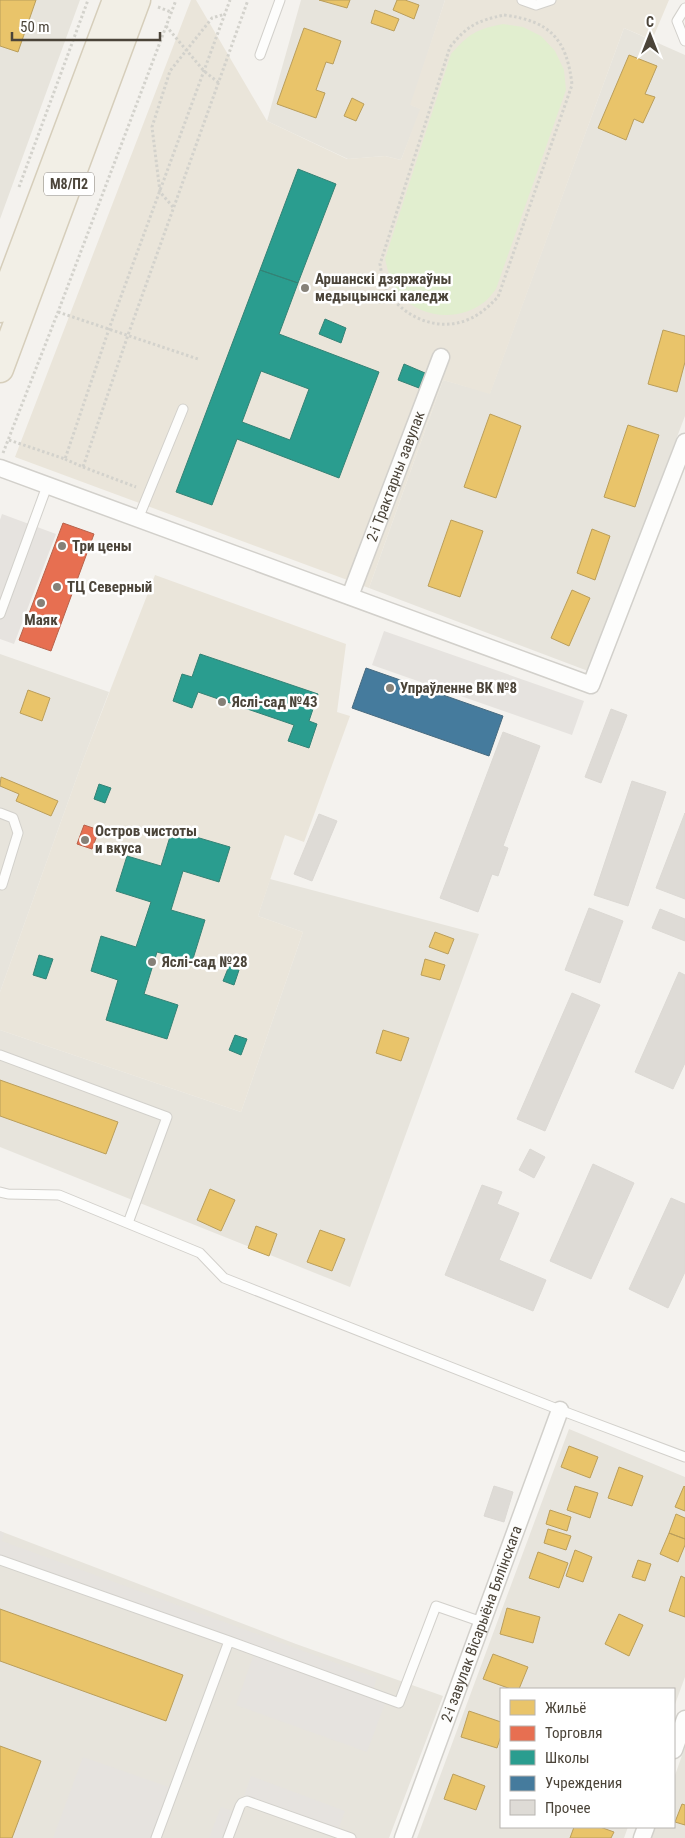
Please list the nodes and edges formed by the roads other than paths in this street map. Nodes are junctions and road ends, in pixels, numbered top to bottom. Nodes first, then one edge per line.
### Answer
1 (116, 0) edge
2 (137, 0) edge
3 (280, 0) edge
4 (522, 0) edge
5 (551, 0) edge
6 (685, 8) edge
7 (685, 41) edge
8 (260, 55) dead end
9 (0, 309) edge
10 (441, 357) dead end
11 (0, 369) edge
12 (182, 409) dead end
13 (685, 442) edge
14 (1, 462) edge
15 (47, 486) junction
16 (138, 519) junction
17 (350, 596) junction
18 (0, 614) edge
19 (0, 813) edge
20 (1, 887) edge
21 (0, 1055) edge
22 (0, 1192) edge
23 (128, 1223) junction
24 (560, 1410) junction
25 (685, 1457) edge
26 (0, 1560) edge
27 (482, 1622) junction
28 (229, 1641) junction
29 (685, 1719) edge
30 (675, 1747) edge
31 (156, 1838) edge
32 (228, 1838) edge
33 (351, 1838) edge
34 (403, 1838) edge

1 - 9 main road, М8/П2
2 - 11 main road, М8/П2
3 - 8 lane
4 - 5 lane
6 - 7 lane
10 - 17 street, 2-і Трактарны завулак
12 - 16 lane
13 - 17 street
14 - 15 street
15 - 16 street
15 - 18 lane
16 - 17 street
19 - 20 lane
21 - 23 lane
22 - 23 lane
23 - 24 lane
24 - 25 lane
24 - 27 street, 2-і завулак Вісарыёна Бялінскага
26 - 28 lane
27 - 28 lane
27 - 34 street, 2-і завулак Вісарыёна Бялінскага
28 - 31 lane
29 - 30 street
32 - 33 lane

